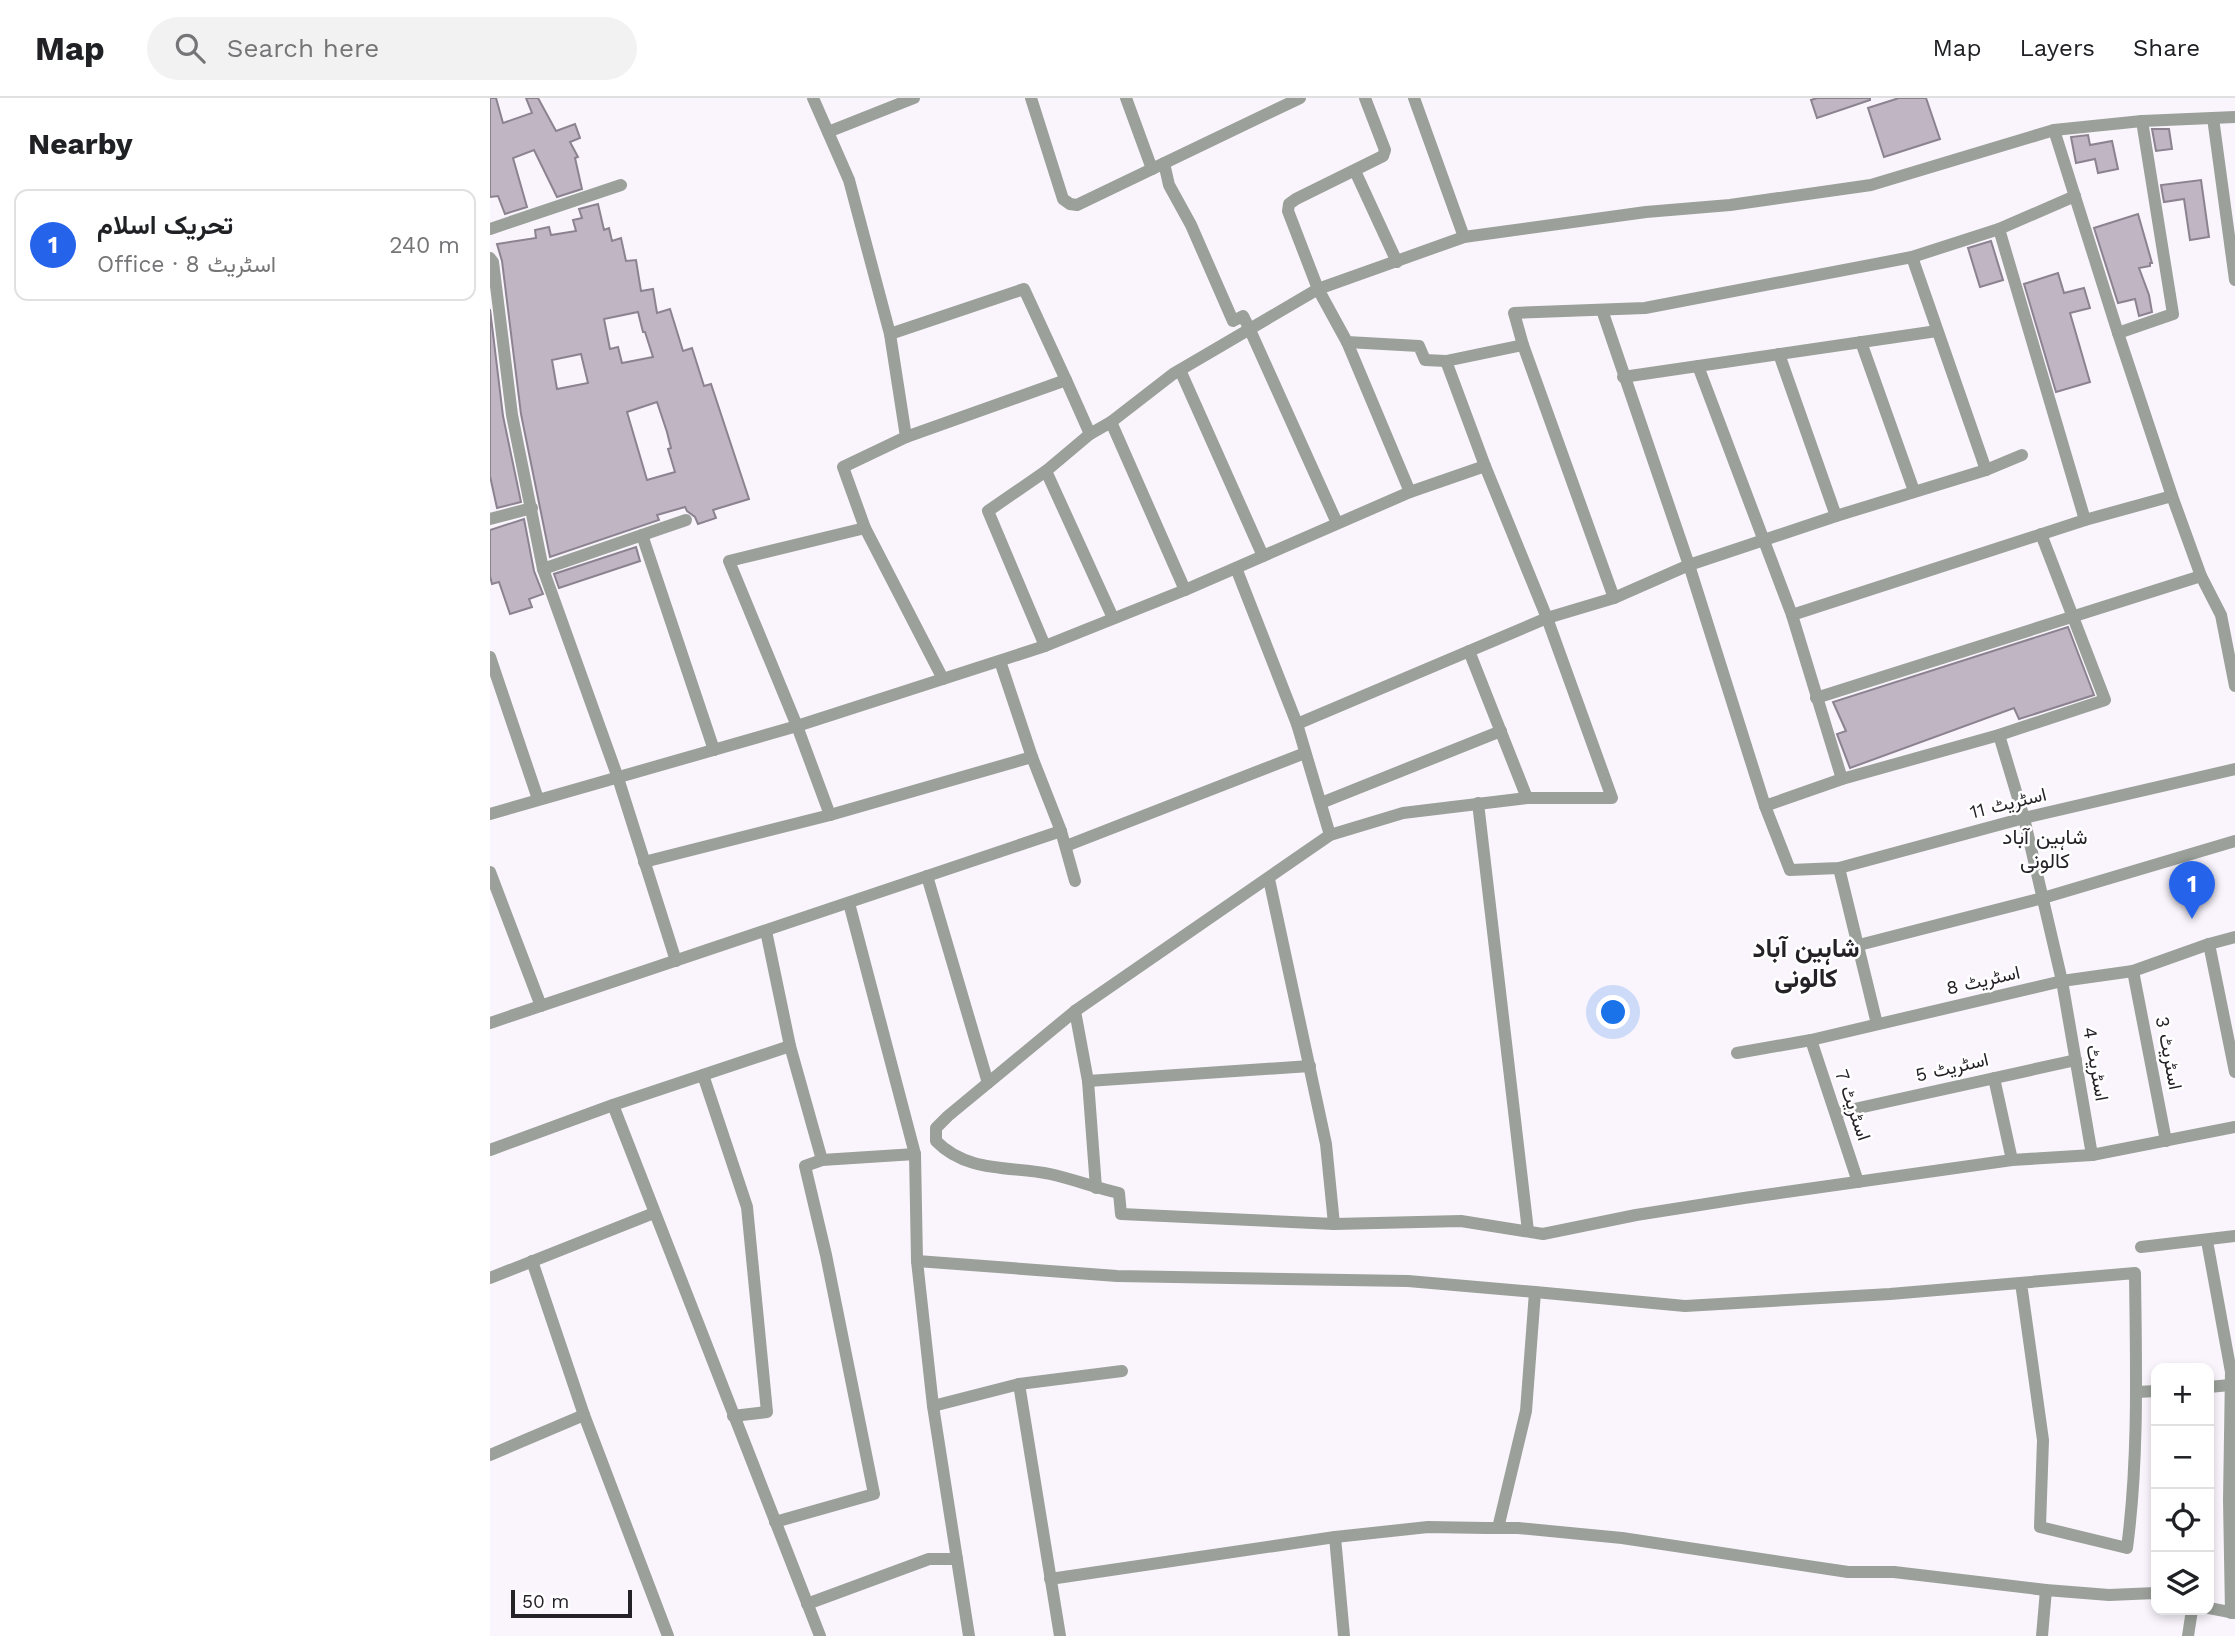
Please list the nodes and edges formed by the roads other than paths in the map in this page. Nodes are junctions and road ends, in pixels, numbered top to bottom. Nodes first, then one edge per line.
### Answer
1 (813, 98) edge
2 (914, 98) edge
3 (1031, 98) edge
4 (1126, 98) edge
5 (1300, 98) edge
6 (1365, 98) edge
7 (1414, 98) edge
8 (2235, 117) edge
9 (2213, 118) junction
10 (2141, 121) junction
11 (2054, 130) junction
12 (828, 132) junction
13 (1164, 163) junction
14 (1152, 169) junction
15 (1355, 171) junction
16 (621, 185) dead end
17 (2075, 196) junction
18 (490, 229) edge
19 (1998, 229) junction
20 (1464, 237) junction
21 (1912, 257) junction
22 (490, 258) edge
23 (1397, 262) junction
24 (2235, 280) edge
25 (1318, 289) junction
26 (1601, 310) junction
27 (1250, 330) junction
28 (1937, 331) junction
29 (2118, 333) junction
30 (890, 334) junction
31 (1347, 342) junction
32 (1861, 342) junction
33 (1523, 345) junction
34 (1779, 354) junction
35 (1446, 361) junction
36 (1699, 366) junction
37 (1180, 370) junction
38 (1623, 377) junction
39 (1066, 380) junction
40 (1111, 422) junction
41 (1090, 434) junction
42 (906, 437) junction
43 (2022, 455) dead end
44 (1485, 466) junction
45 (1986, 470) junction
46 (1046, 471) junction
47 (1914, 491) junction
48 (1410, 492) junction
49 (2172, 496) junction
50 (532, 508) junction
51 (1836, 516) junction
52 (490, 519) edge
53 (686, 520) dead end
54 (2085, 520) junction
55 (1337, 523) junction
56 (865, 528) junction
57 (2041, 534) junction
58 (642, 535) junction
59 (1765, 540) junction
60 (1263, 556) junction
61 (1689, 565) junction
62 (1236, 568) junction
63 (543, 569) junction
64 (2201, 576) junction
65 (1185, 590) junction
66 (1614, 598) junction
67 (2235, 610) edge
68 (1792, 615) junction
69 (2221, 615) junction
70 (2074, 617) junction
71 (1113, 618) junction
72 (1547, 618) junction
73 (1045, 646) junction
74 (1469, 651) junction
75 (490, 657) edge
76 (1000, 661) junction
77 (943, 679) junction
78 (2235, 686) edge
79 (1816, 698) junction
80 (1297, 724) junction
81 (797, 726) junction
82 (1501, 731) junction
83 (1999, 735) junction
84 (714, 750) junction
85 (1305, 753) junction
86 (1032, 757) junction
87 (2235, 769) edge
88 (618, 778) junction
89 (1842, 779) junction
90 (1527, 798) junction
91 (538, 799) junction
92 (1321, 803) junction
93 (1478, 803) junction
94 (1765, 806) junction
95 (490, 814) edge
96 (830, 815) junction
97 (2024, 818) junction
98 (1061, 831) junction
99 (1331, 835) junction
100 (2235, 841) edge
101 (1066, 846) junction
102 (644, 862) junction
103 (1839, 868) junction
104 (490, 872) edge
105 (927, 876) junction
106 (1269, 879) junction
107 (1075, 881) dead end
108 (2043, 898) junction
109 (849, 903) junction
110 (765, 931) junction
111 (2235, 937) edge
112 (2209, 944) junction
113 (1859, 945) junction
114 (676, 961) junction
115 (2133, 971) junction
116 (2062, 981) junction
117 (541, 1006) junction
118 (1075, 1011) junction
119 (490, 1023) edge
120 (1877, 1024) junction
121 (1811, 1040) junction
122 (790, 1046) junction
123 (1737, 1054) dead end
124 (2076, 1059) junction
125 (1310, 1066) junction
126 (2235, 1072) edge
127 (703, 1075) junction
128 (1993, 1078) junction
129 (1088, 1081) junction
130 (988, 1083) junction
131 (613, 1105) junction
132 (1836, 1113) junction
133 (2235, 1127) edge
134 (2166, 1141) junction
135 (490, 1150) edge
136 (915, 1154) junction
137 (2092, 1155) junction
138 (822, 1160) junction
139 (2012, 1160) junction
140 (1858, 1182) junction
141 (1096, 1188) junction
142 (654, 1213) junction
143 (1334, 1224) junction
144 (1528, 1231) junction
145 (2235, 1236) edge
146 (2207, 1241) junction
147 (2141, 1247) dead end
148 (532, 1261) junction
149 (917, 1261) junction
150 (490, 1278) edge
151 (2021, 1283) junction
152 (1535, 1292) junction
153 (1122, 1371) dead end
154 (1019, 1384) junction
155 (2231, 1385) junction
156 (2214, 1387) edge
157 (2151, 1391) edge
158 (2137, 1392) junction
159 (933, 1406) junction
160 (584, 1415) junction
161 (733, 1416) junction
162 (490, 1455) edge
163 (2232, 1500) edge
164 (775, 1522) junction
165 (1498, 1528) junction
166 (1335, 1537) junction
167 (957, 1559) junction
168 (1050, 1579) junction
169 (2046, 1590) junction
170 (2151, 1593) edge
171 (807, 1604) junction
172 (2214, 1609) edge
173 (2233, 1613) edge
174 (2191, 1615) edge
175 (668, 1636) edge
176 (820, 1636) edge
177 (969, 1636) edge
178 (1060, 1636) edge
179 (1344, 1636) edge
180 (2042, 1636) edge
181 (2188, 1636) edge

1 - 12 street
2 - 12 street
3 - 14 street
4 - 14 street
5 - 13 street
6 - 15 street
7 - 20 street
8 - 9 street
9 - 10 street
9 - 24 street
10 - 11 street
10 - 29 street
11 - 17 street
11 - 20 street
12 - 30 street
13 - 14 street
13 - 27 street
15 - 23 street
15 - 25 street
16 - 18 street
17 - 19 street
17 - 29 street
19 - 21 street
19 - 54 street
20 - 23 street
21 - 26 street
21 - 28 street
22 - 50 street
23 - 25 street
25 - 27 street
25 - 31 street
26 - 33 street
26 - 38 street
27 - 37 street
27 - 55 street
28 - 32 street
28 - 45 street
29 - 49 street
30 - 39 street
30 - 42 street
31 - 35 street
31 - 48 street
32 - 34 street
32 - 47 street
33 - 35 street
33 - 66 street
34 - 36 street
34 - 51 street
35 - 44 street
36 - 38 street
36 - 59 street
37 - 40 street
37 - 60 street
38 - 61 street
39 - 41 street
39 - 42 street
40 - 41 street
40 - 65 street
41 - 46 street
42 - 56 street
43 - 45 street
44 - 48 street
44 - 72 street
45 - 47 street
46 - 71 street
46 - 73 street
47 - 51 street
48 - 55 street
49 - 54 street
49 - 64 street
50 - 52 street
50 - 63 street
51 - 59 street
53 - 58 street
54 - 57 street
55 - 60 street
56 - 77 street
56 - 81 street
57 - 68 street
57 - 70 street
58 - 63 street
58 - 84 street
59 - 61 street
59 - 68 street
60 - 62 street
61 - 66 street
61 - 94 street
62 - 65 street
62 - 80 street
63 - 88 street
64 - 69 street
64 - 70 street
65 - 71 street
66 - 72 street
67 - 69 street
68 - 79 street
69 - 78 street
70 - 79 street
70 - 83 street
71 - 73 street
72 - 74 street
72 - 90 street
73 - 76 street
74 - 80 street
74 - 82 street
75 - 91 street
76 - 77 street
76 - 86 street
77 - 81 street
79 - 89 street
80 - 85 street
81 - 84 street
81 - 96 street
82 - 90 street
82 - 92 street
83 - 89 street
83 - 97 street, اسٹریٹ 4
84 - 88 street
85 - 92 street
85 - 101 street
86 - 96 street
86 - 98 street
87 - 97 street, اسٹریٹ 11
88 - 91 street
88 - 102 street
89 - 94 street
90 - 93 street
91 - 95 street
92 - 99 street
93 - 99 street
93 - 144 street
94 - 103 street, اسٹریٹ 11
96 - 102 street
97 - 103 street, اسٹریٹ 11
97 - 108 street, اسٹریٹ 4
98 - 101 street
98 - 105 street
99 - 106 street
100 - 108 street
101 - 107 street
102 - 114 street
103 - 113 street
104 - 117 street
105 - 109 street
105 - 130 street
106 - 118 street
106 - 125 street
108 - 113 street
108 - 116 street, اسٹریٹ 4
109 - 110 street
109 - 136 street
110 - 114 street
110 - 122 street
111 - 112 street, اسٹریٹ 8
112 - 115 street, اسٹریٹ 8
112 - 126 street
113 - 120 street
114 - 117 street
115 - 116 street, اسٹریٹ 8
115 - 134 street, اسٹریٹ 3
116 - 120 street, اسٹریٹ 8
116 - 124 street, اسٹریٹ 4
117 - 119 street
118 - 129 street
118 - 130 street
120 - 121 street, اسٹریٹ 8
121 - 123 street, اسٹریٹ 8
121 - 132 street, اسٹریٹ 7
122 - 127 street
122 - 138 street
124 - 128 street, اسٹریٹ 5
124 - 137 street, اسٹریٹ 4
125 - 129 street
125 - 143 street
127 - 131 street
127 - 161 street
128 - 132 street, اسٹریٹ 5
128 - 139 street
129 - 141 street
130 - 141 street
131 - 135 street
131 - 142 street
132 - 140 street, اسٹریٹ 7
133 - 134 street
134 - 137 street
136 - 138 street
136 - 149 street
137 - 139 street
138 - 164 street
139 - 140 street
140 - 144 street
141 - 143 street
142 - 148 street
142 - 161 street
143 - 144 street
145 - 146 street
146 - 147 street
146 - 155 street
148 - 150 street
148 - 160 street
149 - 152 street
149 - 159 street
151 - 152 street
151 - 158 street
151 - 158 street
152 - 165 street
153 - 154 street
154 - 159 street
154 - 168 street
155 - 156 street
155 - 163 street
157 - 158 street
159 - 167 street
160 - 162 street
160 - 175 street
161 - 164 street
163 - 173 street
164 - 171 street
165 - 166 street
165 - 169 street
166 - 168 street
166 - 179 street
167 - 171 street
167 - 177 street
168 - 178 street
169 - 170 street
169 - 180 street
171 - 176 street
172 - 173 street
174 - 181 street

